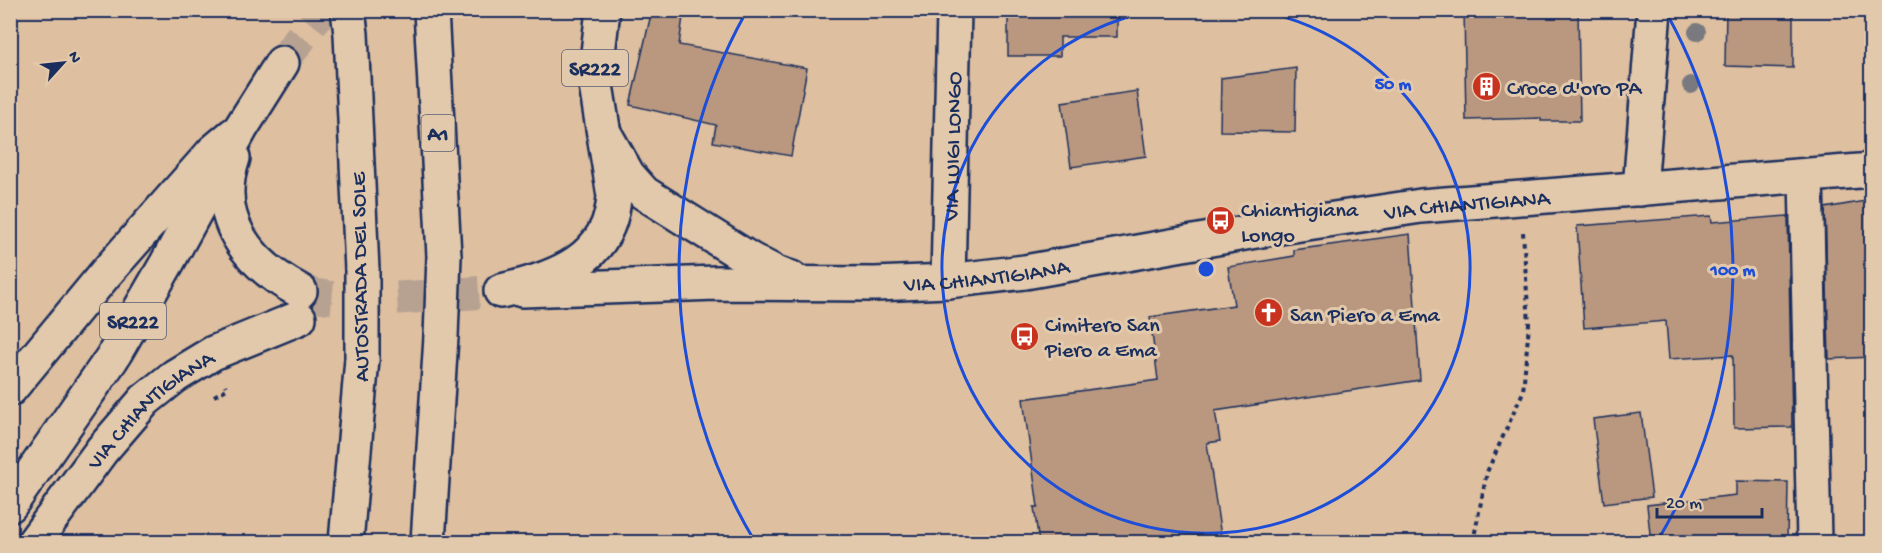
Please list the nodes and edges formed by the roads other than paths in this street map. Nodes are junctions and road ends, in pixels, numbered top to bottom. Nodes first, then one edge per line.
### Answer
1 (431, 10) edge
2 (603, 10) edge
3 (954, 10) edge
4 (1654, 10) edge
5 (349, 22) edge
6 (282, 63) tunnel mouth
7 (602, 125) junction
8 (241, 128) junction
9 (1872, 159) edge
10 (1872, 170) edge
11 (1815, 176) junction
12 (1640, 189) junction
13 (948, 280) junction
14 (808, 283) junction
15 (10, 388) edge
16 (10, 505) edge
17 (34, 543) edge
18 (346, 543) edge
19 (428, 543) edge
20 (1814, 543) edge

1 - 19 main road, A1, bridge
2 - 7 main road, VIA CHIANTIGIANA / SR222
3 - 13 main road, VIA LUIGI LONGO
4 - 12 main road
5 - 18 main road, AUTOSTRADA DEL SOLE, bridge
6 - 8 main road, VIA CHIANTIGIANA / SR222
7 - 14 main road, VIA CHIANTIGIANA
7 - 14 main road, VIA CHIANTIGIANA / SR222
8 - 15 main road
8 - 16 main road, VIA CHIANTIGIANA / SR222
8 - 17 main road, VIA CHIANTIGIANA / SR222
9 - 11 main road, VIA CHIANTIGIANA
10 - 11 main road, VIA CHIANTIGIANA
11 - 12 main road, VIA CHIANTIGIANA
11 - 20 main road
12 - 13 main road, VIA CHIANTIGIANA
13 - 14 main road, VIA CHIANTIGIANA

